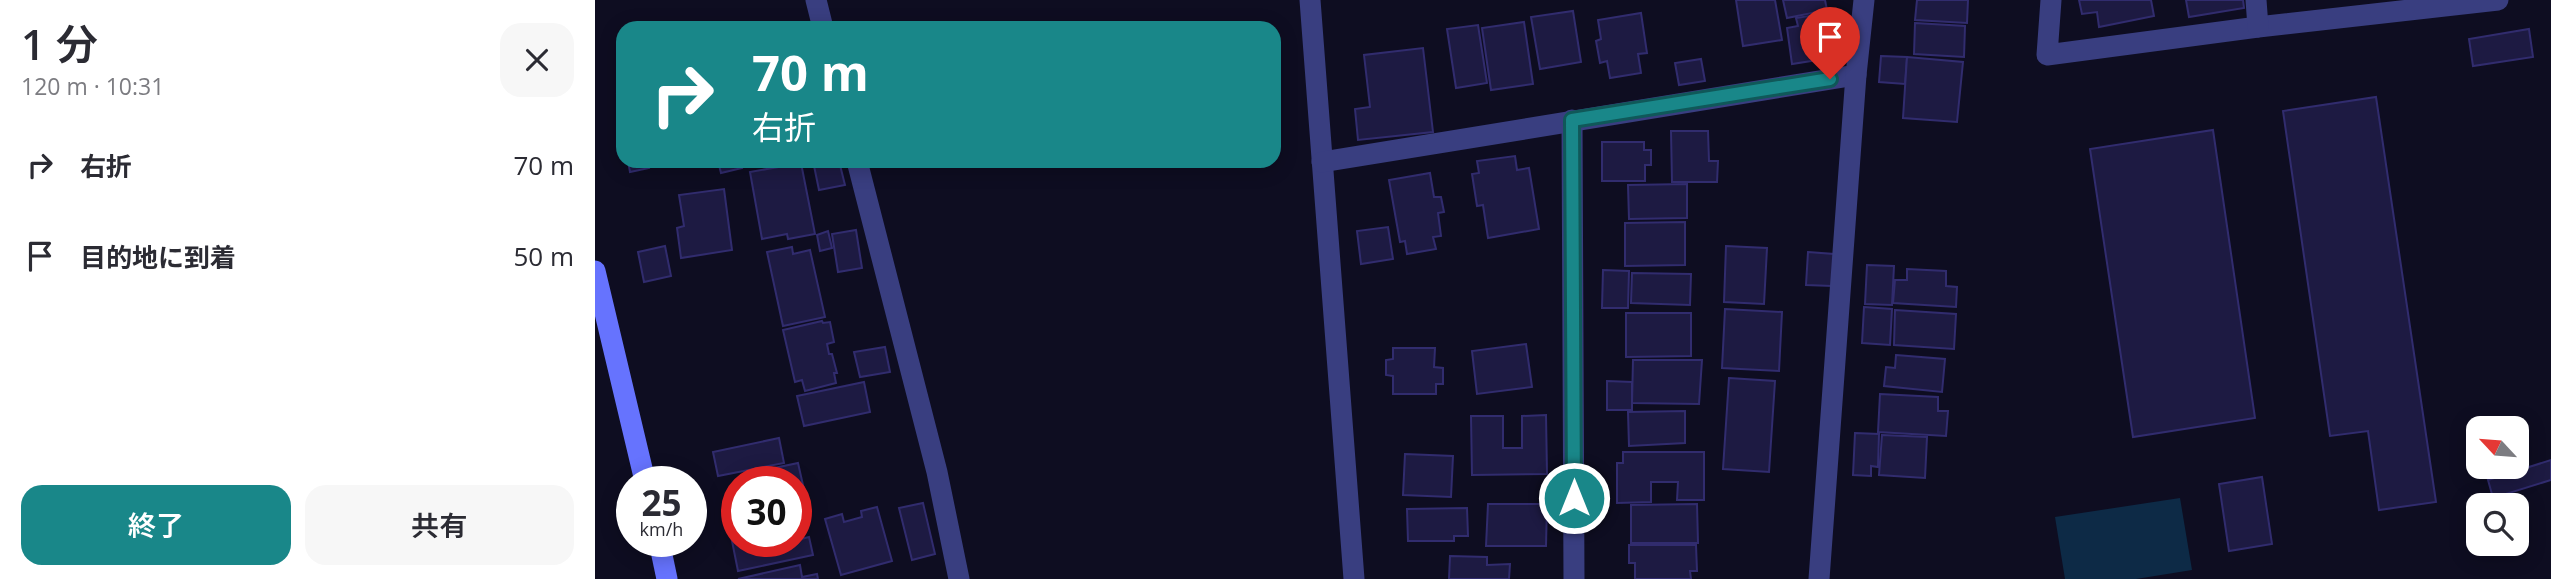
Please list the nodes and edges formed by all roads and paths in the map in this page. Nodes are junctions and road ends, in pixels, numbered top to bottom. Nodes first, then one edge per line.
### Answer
1 (816, 0) edge
2 (1310, 0) edge
3 (1864, 0) edge
4 (2051, 0) edge
5 (2256, 0) edge
6 (2498, 0) edge
7 (2460, 2) edge
8 (821, 21) edge
9 (2258, 27) junction
10 (1856, 75) junction
11 (1572, 120) junction
12 (1322, 162) junction
13 (859, 168) edge
14 (595, 271) edge
15 (641, 466) edge
16 (662, 557) edge
17 (667, 579) edge
18 (959, 579) edge
19 (1354, 579) edge
20 (1574, 579) edge
21 (1819, 579) edge

1 - 8 street
2 - 12 street
3 - 10 street
4 - 9 street
5 - 9 street
6 - 7 street
7 - 9 street
10 - 11 street
10 - 21 street
11 - 12 street
11 - 20 street
12 - 19 street
13 - 18 street
14 - 15 street
16 - 17 street

